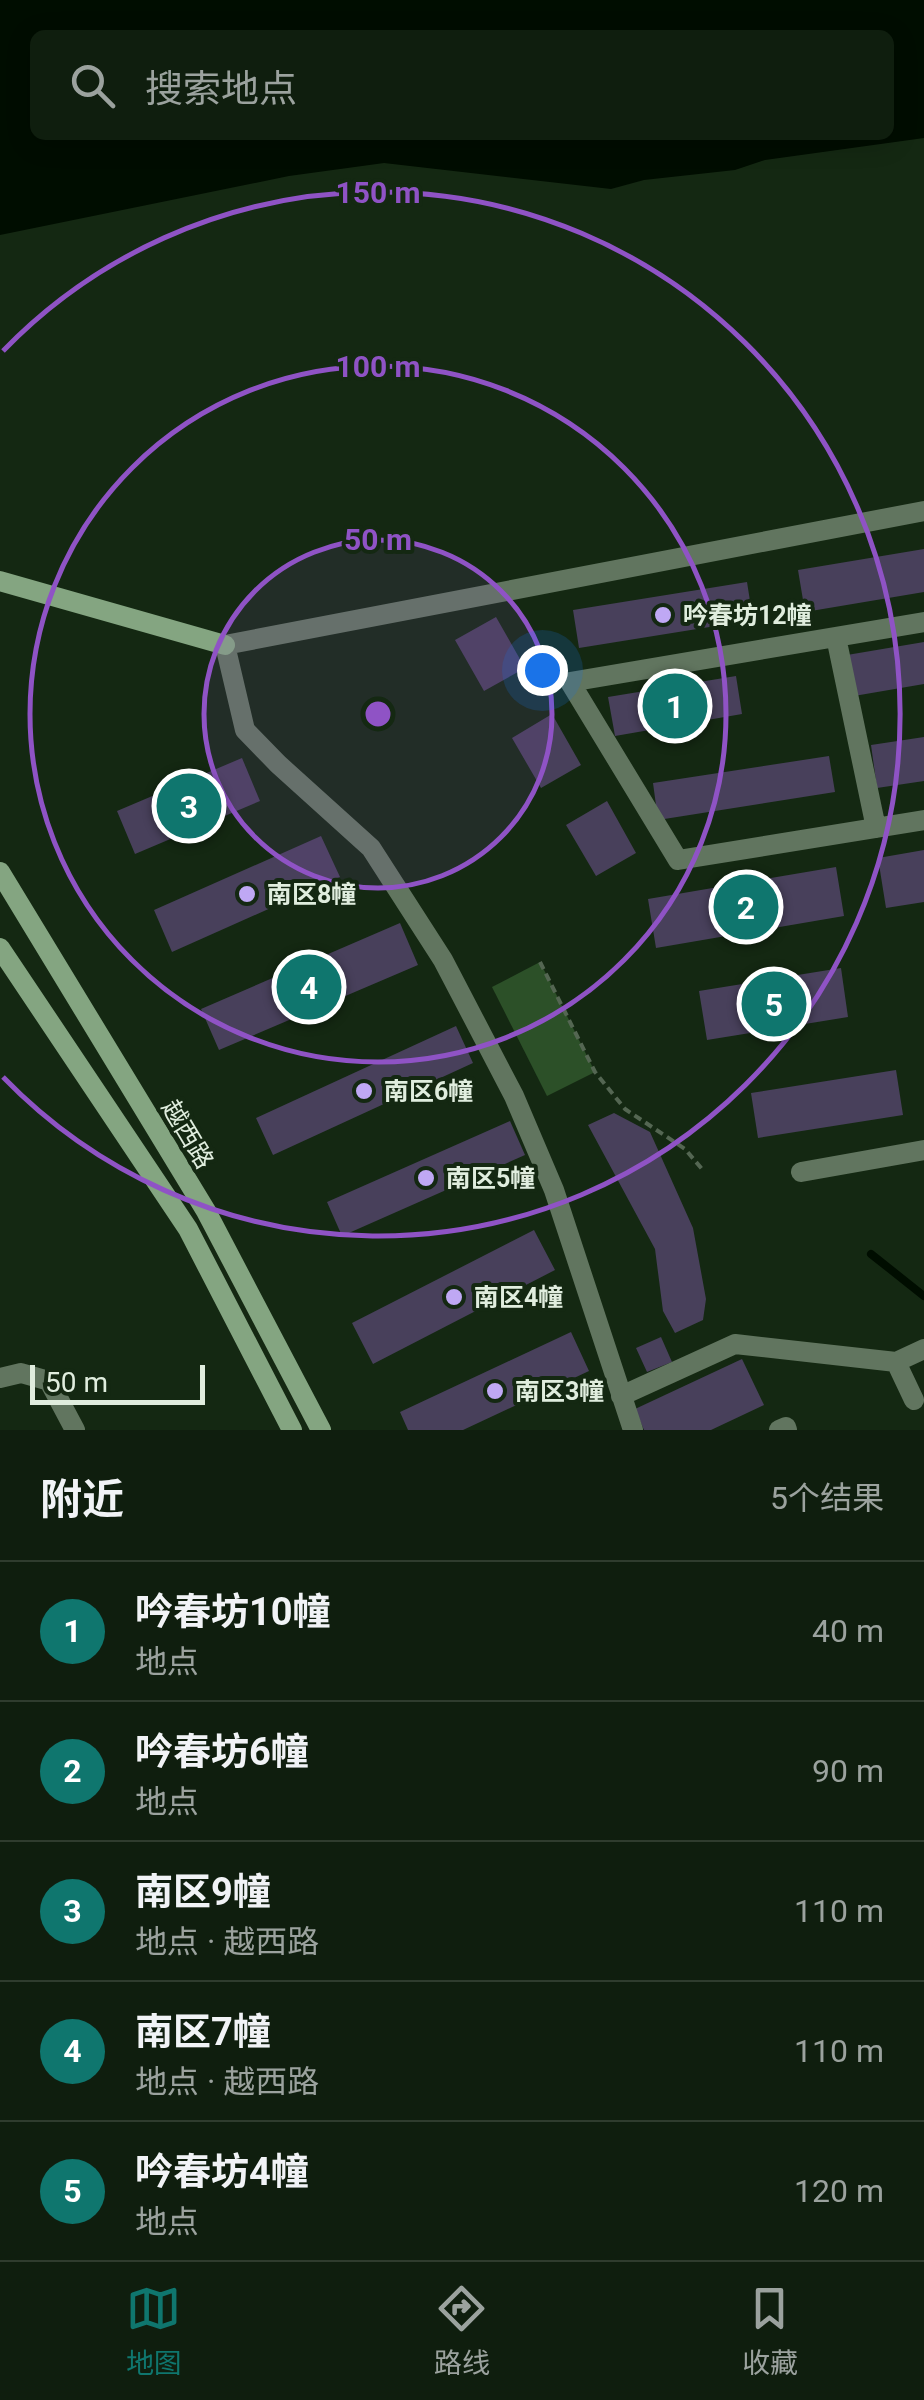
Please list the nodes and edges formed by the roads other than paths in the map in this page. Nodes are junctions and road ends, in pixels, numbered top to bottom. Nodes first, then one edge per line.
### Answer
1 (924, 512) edge
2 (0, 582) edge
3 (924, 622) edge
4 (836, 637) junction
5 (225, 646) junction
6 (924, 820) edge
7 (876, 828) junction
8 (0, 872) edge
9 (0, 948) edge
10 (924, 1150) edge
11 (801, 1172) dead end
12 (924, 1349) edge
13 (896, 1362) junction
14 (0, 1378) edge
15 (622, 1396) junction
16 (914, 1400) dead end
17 (312, 1428) edge
18 (75, 1430) edge
19 (292, 1430) edge
20 (633, 1430) edge
21 (779, 1430) edge
22 (787, 1430) edge

1 - 5 street
2 - 5 main road
3 - 4 street
4 - 7 street
4 - 7 street
5 - 15 street
6 - 7 street
8 - 17 main road, 越西路
9 - 19 main road, 越西路
10 - 11 street
12 - 13 street
13 - 15 street
13 - 16 street
14 - 18 street
15 - 20 street
21 - 22 street

